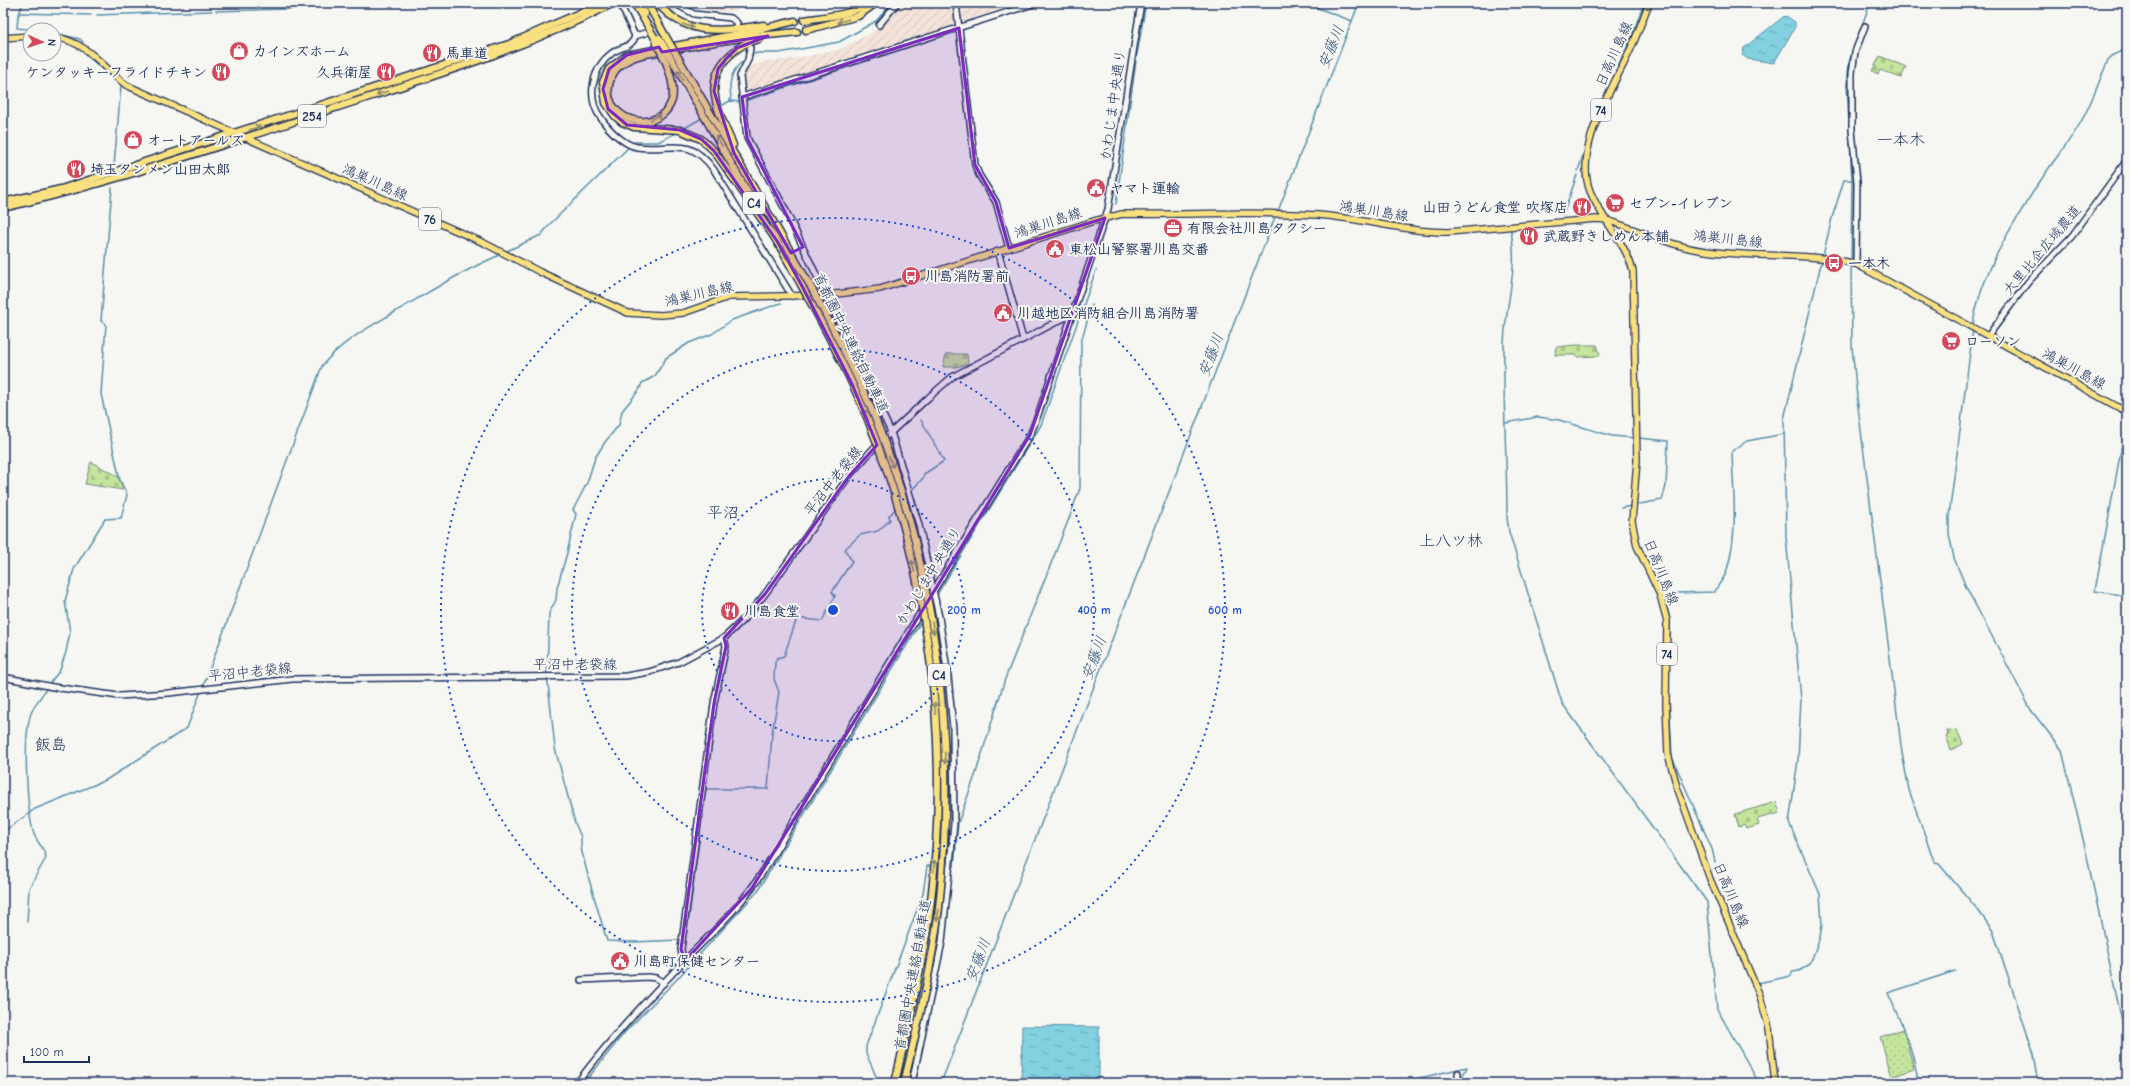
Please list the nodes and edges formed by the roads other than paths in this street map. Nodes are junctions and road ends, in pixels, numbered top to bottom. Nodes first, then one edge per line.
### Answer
1 (602, 3) edge
2 (614, 3) edge
3 (620, 3) edge
4 (634, 3) edge
5 (639, 3) edge
6 (647, 3) edge
7 (657, 3) edge
8 (674, 3) edge
9 (867, 3) edge
10 (876, 3) edge
11 (897, 3) edge
12 (956, 3) edge
13 (1036, 3) edge
14 (1141, 3) edge
15 (1648, 3) edge
16 (804, 20) dead end
17 (796, 21) dead end
18 (784, 23) junction
19 (737, 24) dead end
20 (879, 25) dead end
21 (1865, 26) dead end
22 (959, 28) junction
23 (806, 30) dead end
24 (798, 32) dead end
25 (645, 33) tunnel mouth
26 (635, 36) junction
27 (768, 36) junction
28 (22, 37) edge
29 (3, 38) edge
30 (657, 38) junction
31 (62, 39) edge
32 (750, 48) dead end
33 (669, 61) junction
34 (742, 100) junction
35 (236, 134) junction
36 (246, 139) junction
37 (734, 153) junction
38 (2127, 160) edge
39 (3, 202) edge
40 (3, 208) edge
41 (1105, 218) junction
42 (1607, 220) junction
43 (777, 241) junction
44 (1009, 248) junction
45 (998, 251) junction
46 (1856, 264) junction
47 (827, 295) junction
48 (792, 296) junction
49 (1072, 316) junction
50 (1988, 336) junction
51 (1023, 340) junction
52 (2127, 412) edge
53 (891, 432) junction
54 (934, 589) junction
55 (724, 638) junction
56 (3, 677) edge
57 (685, 961) junction
58 (581, 980) dead end
59 (664, 983) junction
60 (1458, 1073) dead end
61 (578, 1083) edge
62 (895, 1083) edge
63 (904, 1083) edge
64 (912, 1083) edge
65 (1458, 1083) edge
66 (1775, 1083) edge

35 -> 1 highway, 254
2 -> 36 highway, 254
3 - 26 street
4 - 30 highway
5 - 30 highway
6 - 37 highway, 首都圏中央連絡自動車道 / C4, bridge
7 -> 18 highway
8 - 19 street
9 - 16 highway
10 -> 23 highway
11 - 20 street
12 - 22 street
13 - 22 street
14 - 41 street, かわじま中央通り
15 - 42 main road, 日高川島線 / 74
17 - 18 highway
18 - 43 highway
21 - 46 street
22 - 34 street
22 - 44 street
24 - 27 highway
25 - 26 street
26 - 48 street
27 -> 33 highway
27 -> 37 highway
28 - 29 main road
30 - 33 highway, bridge
31 - 35 main road, 鴻巣川島線 / 76
32 - 34 street
43 -> 33 highway, 首都圏中央連絡自動車道 / C4
34 - 47 street
35 - 36 main road, 鴻巣川島線 / 76
35 - 39 highway, 254
36 - 40 highway, 254
36 - 48 main road, 鴻巣川島線 / 76
37 -> 63 highway, 首都圏中央連絡自動車道 / C4, bridge
38 - 50 street, 大里比企広域農道
41 - 42 main road, 鴻巣川島線 / 76
41 - 44 main road, 鴻巣川島線 / 76
41 - 49 street, かわじま中央通り
42 - 46 main road, 鴻巣川島線 / 76
42 - 66 main road, 日高川島線 / 74
62 -> 43 highway, 首都圏中央連絡自動車道 / C4, bridge
44 - 45 main road, 鴻巣川島線 / 76
45 - 47 main road, 鴻巣川島線 / 76
45 - 51 street
46 - 50 main road, 鴻巣川島線 / 76
47 - 48 main road, 鴻巣川島線 / 76
47 - 53 street
49 - 51 street, 平沼中老袋線
49 - 54 street, かわじま中央通り
50 - 52 main road, 鴻巣川島線 / 76
51 - 53 street, 平沼中老袋線
53 - 54 street
53 - 55 street, 平沼中老袋線
54 - 57 street, かわじま中央通り
54 - 64 street
55 - 56 street, 平沼中老袋線
55 - 57 street
57 - 59 street, かわじま中央通り
58 - 59 street
59 - 61 street, かわじま中央通り
60 - 65 street

